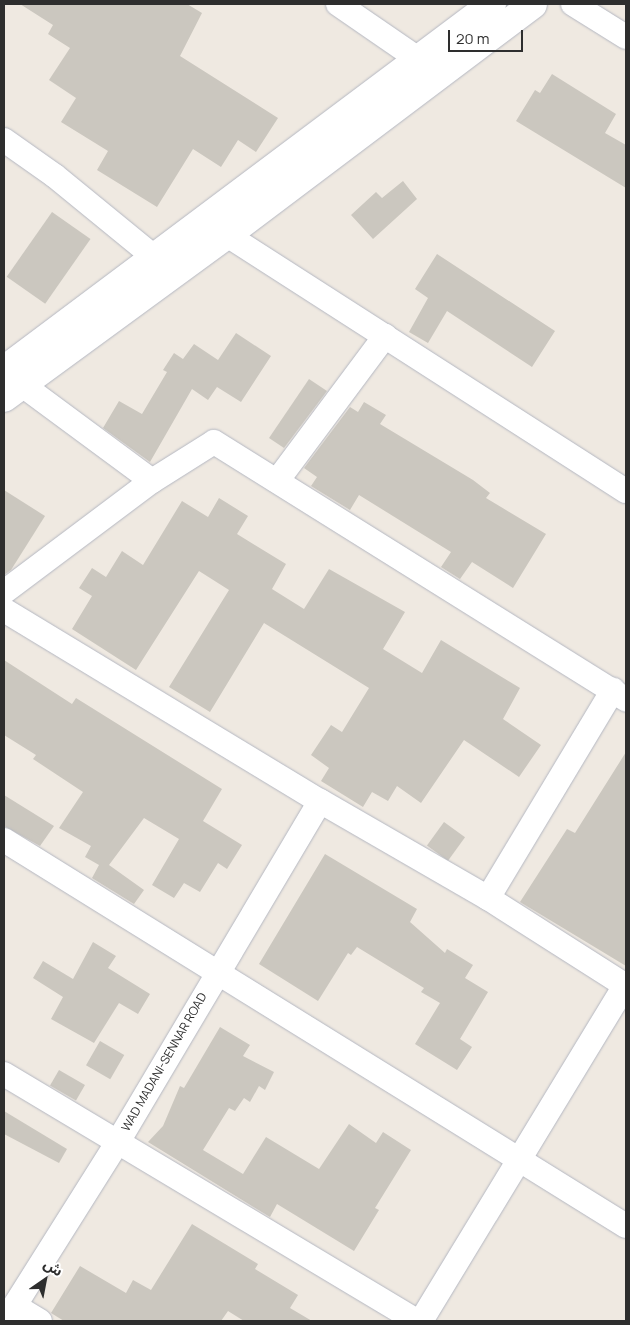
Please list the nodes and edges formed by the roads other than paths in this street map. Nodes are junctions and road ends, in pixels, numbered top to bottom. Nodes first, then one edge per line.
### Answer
1 (338, 4) edge
2 (492, 4) edge
3 (533, 4) edge
4 (573, 4) edge
5 (626, 37) edge
6 (418, 59) junction
7 (4, 140) edge
8 (219, 226) junction
9 (154, 257) junction
10 (384, 336) junction
11 (10, 384) edge
12 (152, 481) junction
13 (277, 481) junction
14 (626, 491) edge
15 (4, 592) edge
16 (4, 610) edge
17 (620, 694) edge
18 (320, 801) junction
19 (4, 840) edge
20 (488, 898) junction
21 (218, 971) junction
22 (626, 986) edge
23 (4, 1074) edge
24 (119, 1140) junction
25 (519, 1160) junction
26 (626, 1226) edge
27 (10, 1314) edge
28 (40, 1321) edge
29 (416, 1321) edge
30 (421, 1321) edge

1 - 6 street
2 - 6 street
3 - 8 street
4 - 5 street
6 - 8 street
7 - 9 street
8 - 9 street
8 - 10 street
8 - 11 street
9 - 11 street
10 - 13 street
10 - 14 street
11 - 12 street
12 - 13 street
12 - 15 street
13 - 17 street
16 - 18 street
17 - 20 street
18 - 20 street
18 - 21 street, WAD MADANI-SENNAR ROAD
19 - 21 street
20 - 22 street
21 - 24 street, WAD MADANI-SENNAR ROAD
21 - 25 street
22 - 25 street
23 - 24 street
24 - 27 street, WAD MADANI-SENNAR ROAD
24 - 29 street
25 - 26 street
25 - 30 street
27 - 28 street

